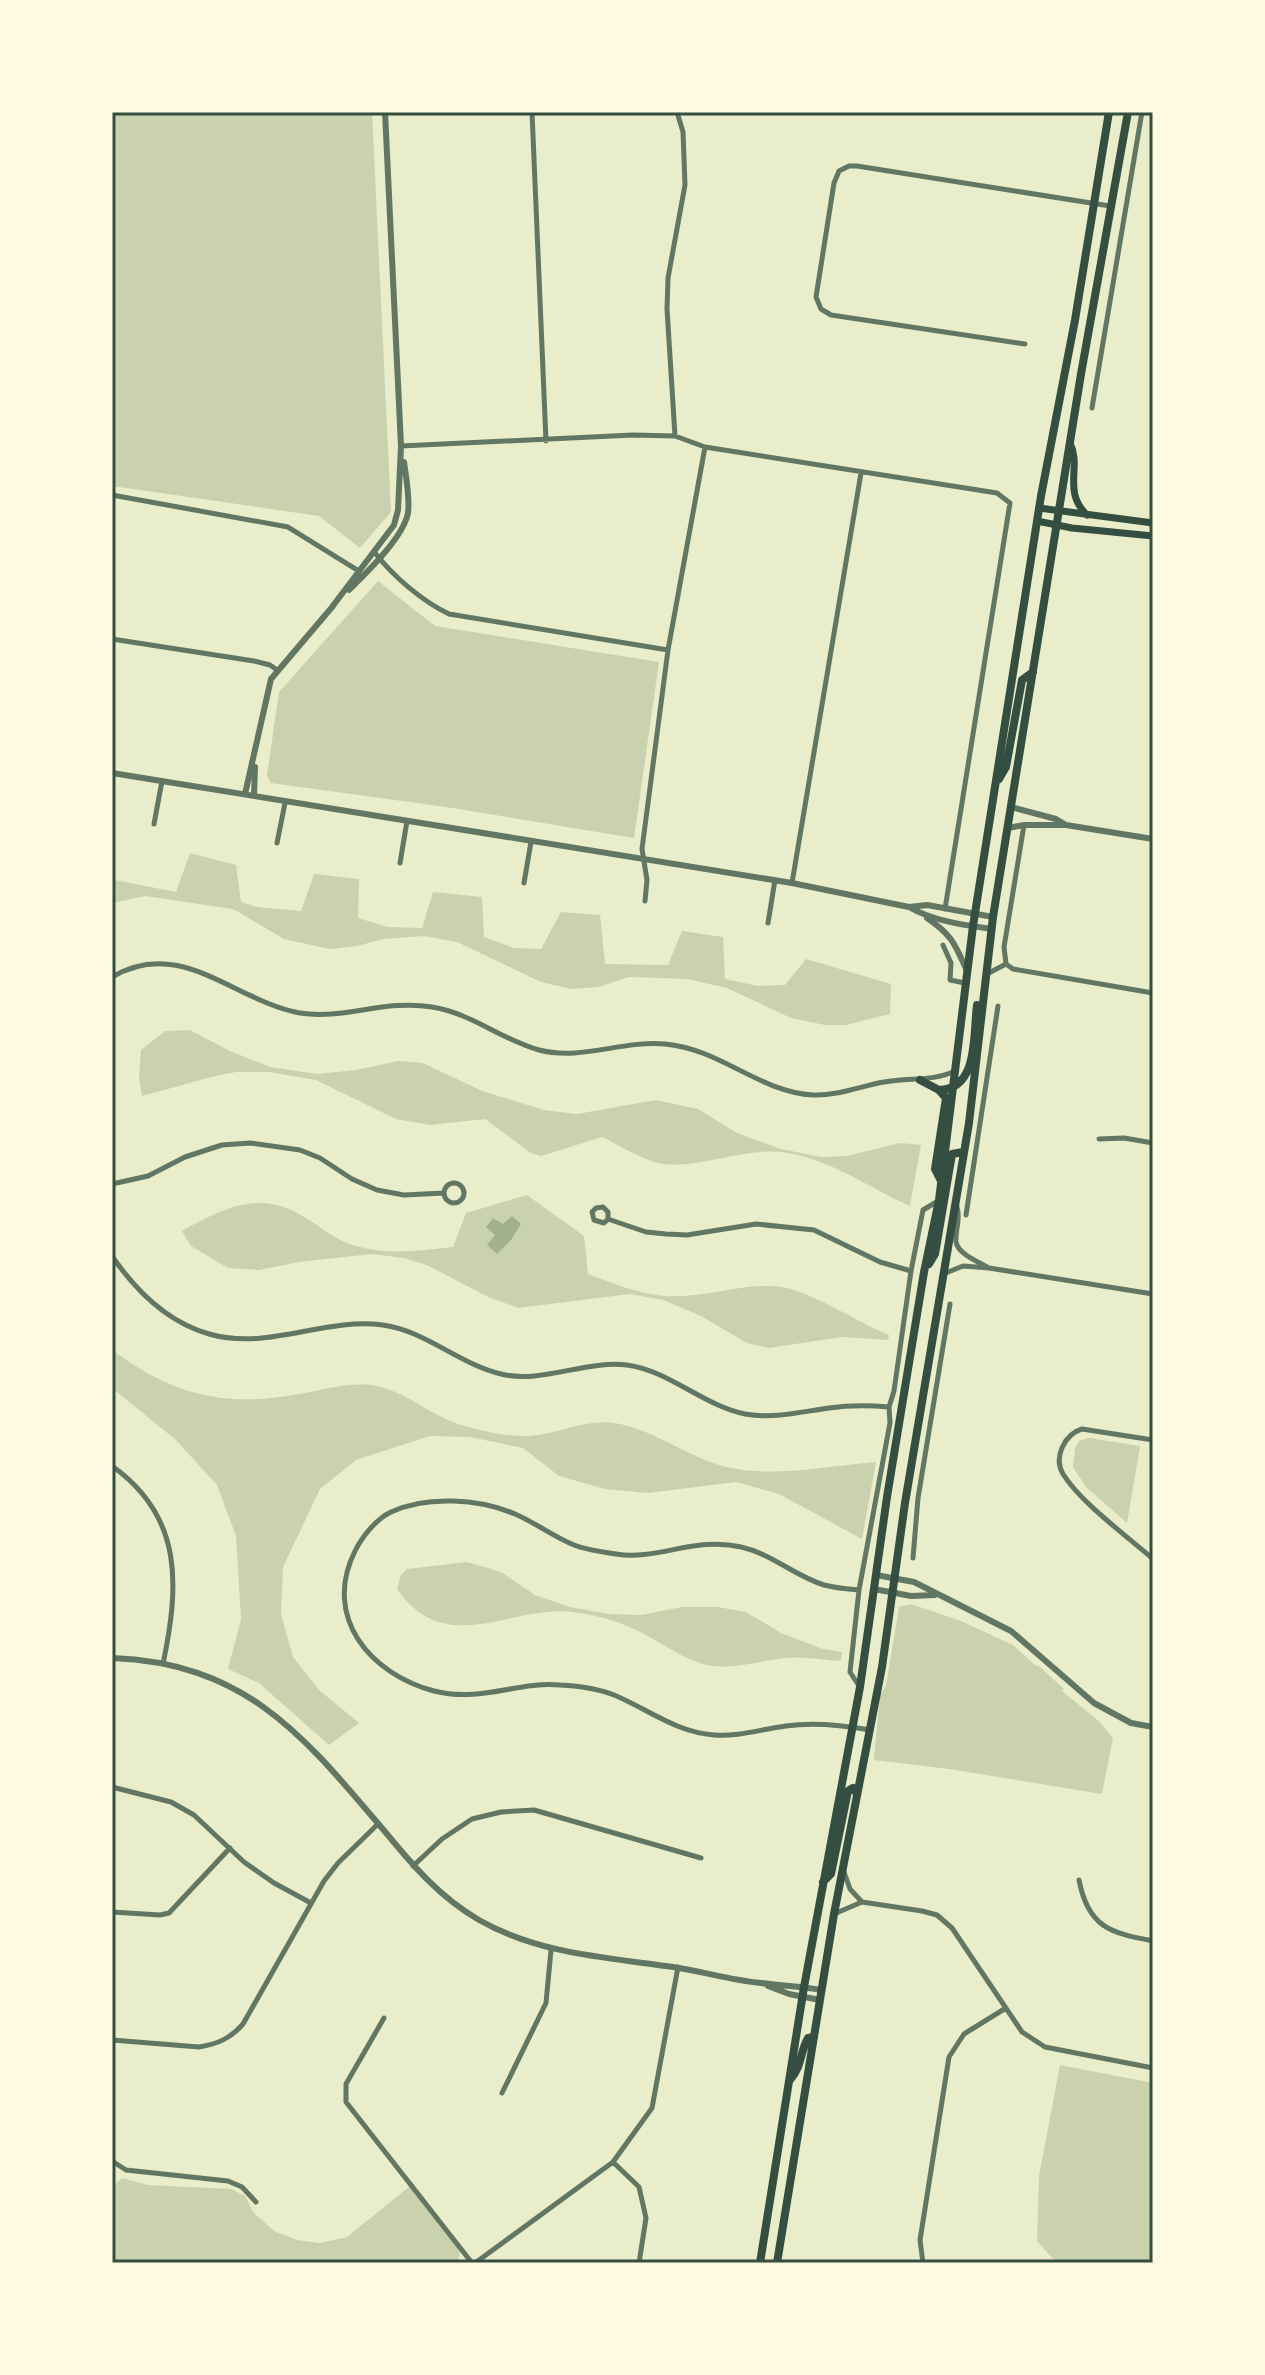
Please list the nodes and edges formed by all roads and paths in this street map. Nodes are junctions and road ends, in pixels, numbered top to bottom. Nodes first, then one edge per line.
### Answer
1 (385, 112) edge
2 (532, 112) edge
3 (677, 112) edge
4 (1109, 112) edge
5 (1128, 112) edge
6 (1142, 112) edge
7 (1093, 204) junction
8 (1111, 206) junction
9 (1025, 344) dead end
10 (1092, 408) dead end
11 (675, 436) junction
12 (546, 441) junction
13 (1070, 443) junction
14 (401, 446) junction
15 (705, 447) junction
16 (861, 473) junction
17 (112, 495) edge
18 (1039, 508) junction
19 (1060, 511) junction
20 (1087, 515) junction
21 (1037, 521) junction
22 (1153, 523) edge
23 (1058, 525) junction
24 (1153, 536) edge
25 (377, 555) junction
26 (359, 571) junction
27 (332, 607) junction
28 (112, 639) edge
29 (668, 650) junction
30 (277, 670) junction
31 (1033, 672) junction
32 (255, 755) junction
33 (112, 773) edge
34 (162, 781) junction
35 (997, 783) junction
36 (245, 794) junction
37 (254, 796) junction
38 (285, 803) junction
39 (1011, 807) junction
40 (407, 821) junction
41 (154, 824) dead end
42 (1024, 825) junction
43 (1066, 825) junction
44 (1008, 828) junction
45 (1153, 839) edge
46 (531, 842) junction
47 (277, 843) dead end
48 (645, 860) junction
49 (400, 863) dead end
50 (775, 880) junction
51 (524, 883) dead end
52 (792, 883) junction
53 (645, 901) dead end
54 (909, 907) junction
55 (945, 909) junction
56 (921, 914) junction
57 (975, 915) junction
58 (993, 917) junction
59 (768, 923) dead end
60 (973, 926) junction
61 (992, 929) junction
62 (943, 945) dead end
63 (1006, 964) junction
64 (967, 971) junction
65 (987, 974) junction
66 (112, 977) edge
67 (965, 983) junction
68 (1153, 993) edge
69 (998, 1006) dead end
70 (956, 1071) junction
71 (920, 1080) junction
72 (954, 1087) junction
73 (939, 1090) junction
74 (1099, 1139) dead end
75 (1153, 1143) edge
76 (963, 1152) junction
77 (976, 1154) junction
78 (942, 1182) junction
79 (112, 1184) edge
80 (444, 1193) junction
81 (939, 1200) junction
82 (955, 1200) junction
83 (966, 1215) dead end
84 (608, 1219) dead end
85 (112, 1256) edge
86 (989, 1268) junction
87 (911, 1271) junction
88 (924, 1272) junction
89 (943, 1274) junction
90 (1153, 1294) edge
91 (950, 1304) dead end
92 (933, 1330) junction
93 (944, 1345) junction
94 (889, 1407) junction
95 (1153, 1440) edge
96 (112, 1466) edge
97 (918, 1498) junction
98 (905, 1503) junction
99 (913, 1558) dead end
100 (1153, 1559) edge
101 (876, 1575) junction
102 (895, 1579) junction
103 (874, 1589) junction
104 (859, 1590) junction
105 (893, 1593) junction
106 (935, 1595) junction
107 (112, 1658) edge
108 (163, 1664) junction
109 (860, 1687) junction
110 (852, 1727) junction
111 (1153, 1727) edge
112 (870, 1730) junction
113 (112, 1787) edge
114 (857, 1794) junction
115 (378, 1824) junction
116 (230, 1848) junction
117 (701, 1858) dead end
118 (413, 1866) junction
119 (842, 1866) junction
120 (1079, 1880) dead end
121 (823, 1883) junction
122 (862, 1902) junction
123 (311, 1903) junction
124 (112, 1912) edge
125 (834, 1914) junction
126 (1153, 1941) edge
127 (551, 1950) junction
128 (678, 1967) junction
129 (821, 1990) junction
130 (804, 1992) junction
131 (820, 2000) junction
132 (1006, 2008) junction
133 (384, 2018) dead end
134 (814, 2037) junction
135 (112, 2040) edge
136 (1153, 2068) edge
137 (789, 2081) junction
138 (502, 2093) dead end
139 (112, 2161) edge
140 (613, 2162) junction
141 (256, 2202) dead end
142 (474, 2263) edge
143 (639, 2263) edge
144 (760, 2263) edge
145 (777, 2263) edge
146 (923, 2263) edge

1 - 14 street
2 - 12 street
3 - 11 street
4 - 7 main road
5 - 8 main road
6 - 10 street
7 - 8 street
7 - 9 street
7 - 18 main road
8 - 13 main road
11 - 12 street
11 - 15 street
12 - 14 street
13 - 19 main road
13 - 20 main road
14 - 25 street
15 - 16 street
15 - 29 street
16 - 52 street
16 - 55 street
17 - 26 street
18 - 19 main road
18 - 21 main road
19 - 20 main road
19 - 23 main road
20 - 22 main road
21 - 23 main road
21 - 35 main road
23 - 24 main road
23 - 31 main road
25 - 26 street
25 - 27 street
25 - 29 street
26 - 27 street
27 - 30 street
28 - 30 street
29 - 48 street
30 - 32 street
31 - 35 main road
31 - 39 main road
32 - 36 street
32 - 37 street
33 - 34 street
34 - 36 street
34 - 41 street
35 - 57 main road
36 - 37 street
37 - 38 street
38 - 40 street
38 - 47 street
39 - 43 street
39 - 44 main road
40 - 46 street
40 - 49 street
42 - 43 street
42 - 44 street
42 - 63 street
43 - 45 street
44 - 58 main road
46 - 48 street
46 - 51 street
48 - 50 street
48 - 53 street
50 - 52 street
50 - 59 street
52 - 54 street
54 - 55 street
54 - 56 street
55 - 57 street
56 - 60 street
56 - 64 street
57 - 58 street
57 - 60 main road
58 - 61 main road
60 - 61 street
60 - 64 main road
61 - 65 main road
62 - 67 street
63 - 65 street
63 - 68 street
64 - 67 main road
65 - 72 main road
65 - 76 main road
66 - 71 street
67 - 70 main road
69 - 77 street
70 - 71 street
70 - 72 main road
71 - 73 main road
72 - 73 main road
72 - 78 main road
73 - 78 main road
74 - 75 street
76 - 77 street
76 - 82 main road
76 - 88 main road
77 - 83 street
78 - 81 main road
79 - 80 street
80 - 80 street
81 - 87 street
81 - 88 main road
82 - 86 street
82 - 89 main road
84 - 87 street
85 - 94 street
86 - 89 street
86 - 90 street
87 - 94 street
88 - 101 main road
89 - 92 main road
91 - 93 street
92 - 93 street
92 - 98 main road
93 - 97 street
94 - 104 street
95 - 100 street
96 - 108 street
97 - 98 street
97 - 99 street
98 - 102 main road
101 - 102 street
101 - 103 main road
102 - 105 main road
102 - 106 street
103 - 105 street
103 - 109 main road
104 - 109 street
104 - 110 street
105 - 106 street
105 - 112 main road
106 - 111 street
107 - 108 street
108 - 115 street
109 - 110 main road
110 - 112 street
110 - 121 main road
112 - 114 main road
113 - 116 street
114 - 119 main road
114 - 121 main road
115 - 118 street
115 - 123 street
116 - 123 street
116 - 124 street
117 - 118 street
118 - 127 street
119 - 122 street
119 - 125 main road
120 - 126 street
121 - 130 main road
122 - 125 street
122 - 132 street
123 - 135 street
125 - 129 main road
127 - 128 street
127 - 138 street
128 - 130 street
128 - 140 street
129 - 130 street
129 - 131 main road
130 - 131 street
130 - 137 main road
131 - 134 main road
132 - 136 street
132 - 146 street
133 - 142 street
134 - 137 main road
134 - 145 main road
137 - 144 main road
139 - 141 street
140 - 142 street
140 - 143 street

